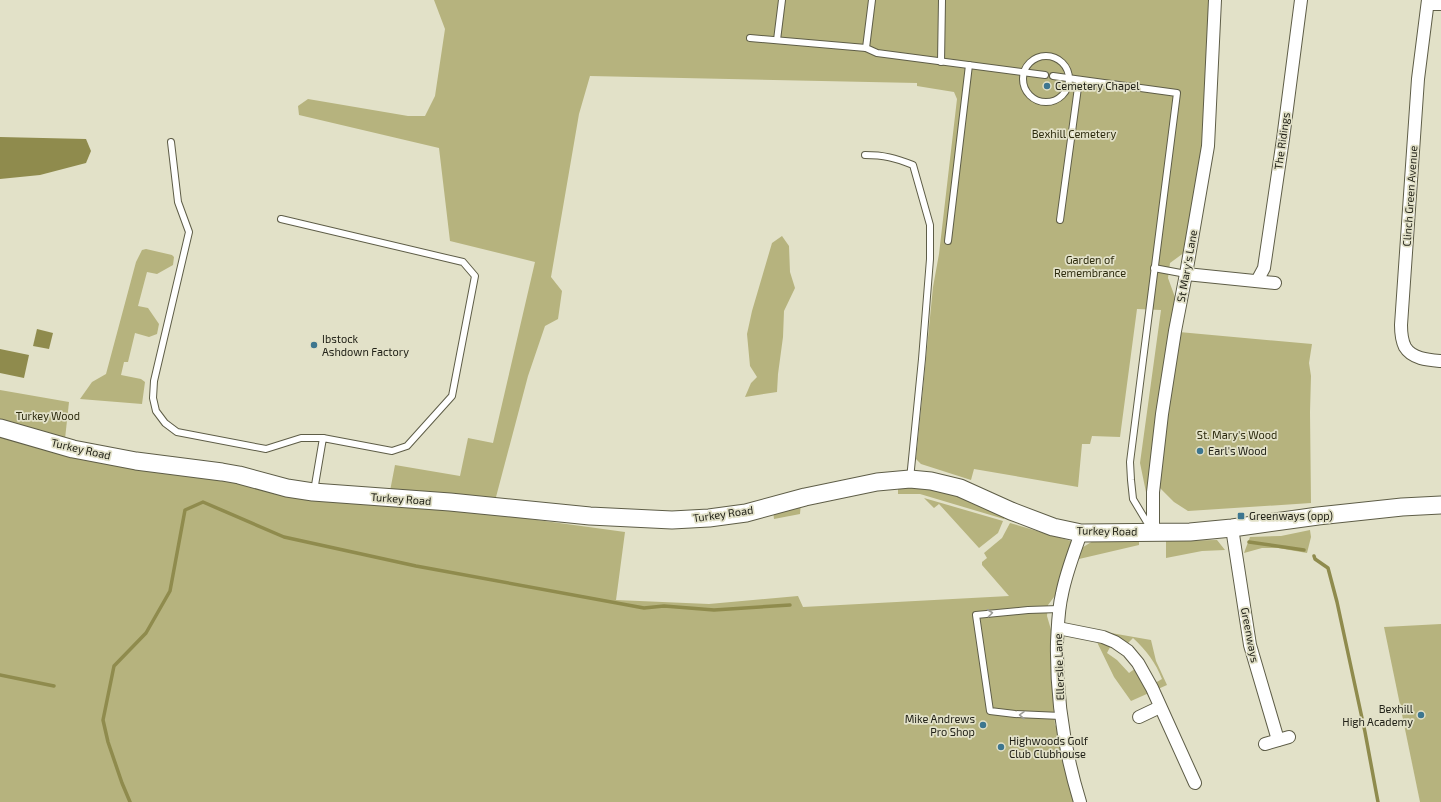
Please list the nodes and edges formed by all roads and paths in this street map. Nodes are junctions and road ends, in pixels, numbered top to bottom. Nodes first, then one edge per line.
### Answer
1 (782, 0) edge
2 (872, 0) edge
3 (942, 0) edge
4 (1215, 0) edge
5 (1301, 0) edge
6 (1428, 2) edge
7 (1441, 4) edge
8 (750, 38) dead end
9 (777, 40) junction
10 (866, 48) junction
11 (941, 62) junction
12 (969, 65) junction
13 (1024, 72) junction
14 (1045, 75) dead end
15 (1053, 76) dead end
16 (1070, 78) junction
17 (1079, 80) junction
18 (171, 142) dead end
19 (865, 155) dead end
20 (280, 219) dead end
21 (1060, 220) dead end
22 (948, 241) dead end
23 (1154, 268) junction
24 (1186, 274) junction
25 (1257, 281) junction
26 (1275, 283) dead end
27 (1441, 361) edge
28 (0, 428) edge
29 (324, 438) junction
30 (910, 479) junction
31 (313, 492) junction
32 (1441, 505) edge
33 (1232, 528) junction
34 (1153, 532) junction
35 (1081, 533) junction
36 (1059, 609) junction
37 (1058, 628) junction
38 (1160, 707) junction
39 (1061, 716) junction
40 (1139, 716) dead end
41 (1265, 744) dead end
42 (1194, 783) dead end
43 (1080, 802) edge

1 - 9 lane
2 - 10 lane
3 - 11 lane
4 - 24 street, St Mary's Lane
5 - 25 street, The Ridings
6 - 7 street, Clinch Green Avenue
6 - 27 street, Clinch Green Avenue
8 - 9 lane
9 - 10 lane
10 - 11 lane
11 - 12 lane
12 - 13 lane
12 - 22 lane
13 - 14 lane
13 - 16 lane
13 - 16 lane
15 - 16 lane
16 - 17 lane
17 - 21 lane
17 - 23 lane
18 - 29 lane
19 - 30 lane
20 - 29 lane
23 - 24 lane
23 - 34 lane
24 - 25 street
24 - 34 street, St Mary's Lane
25 - 26 street
28 - 31 street, Turkey Road
29 - 31 lane
30 - 31 street, Turkey Road
30 - 35 street, Turkey Road
32 - 33 street, Turkey Road
33 - 34 street, Turkey Road
33 - 41 street, Greenways
34 - 35 street, Turkey Road
35 - 36 street, Ellerslie Lane
36 - 37 street, Ellerslie Lane
39 -> 36 lane
37 - 38 street
37 - 39 street, Ellerslie Lane
38 - 40 street
38 - 42 street
39 - 43 street, Ellerslie Lane

